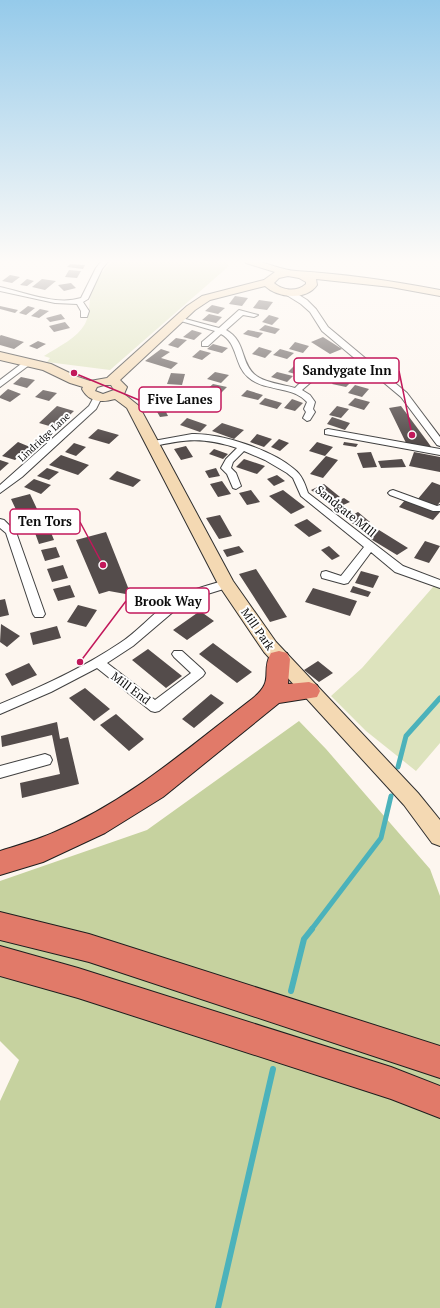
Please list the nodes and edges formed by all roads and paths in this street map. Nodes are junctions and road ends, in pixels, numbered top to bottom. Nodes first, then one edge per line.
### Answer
1 (176, 321) edge
2 (185, 321) edge
3 (232, 321) edge
4 (320, 321) edge
5 (220, 331) junction
6 (205, 344) dead end
7 (0, 356) edge
8 (28, 363) junction
9 (325, 371) dead end
10 (0, 384) edge
11 (91, 385) junction
12 (114, 388) junction
13 (296, 391) junction
14 (98, 397) junction
15 (307, 418) dead end
16 (328, 432) dead end
17 (440, 443) edge
18 (151, 444) junction
19 (242, 448) junction
20 (440, 452) edge
21 (236, 486) dead end
22 (0, 490) edge
23 (393, 493) dead end
24 (440, 508) edge
25 (0, 522) edge
26 (370, 546) junction
27 (326, 575) dead end
28 (226, 584) junction
29 (440, 584) edge
30 (39, 614) dead end
31 (178, 654) dead end
32 (279, 659) junction
33 (97, 662) junction
34 (308, 691) junction
35 (273, 694) junction
36 (0, 709) edge
37 (45, 760) dead end
38 (0, 772) edge
39 (440, 836) edge
40 (0, 863) edge
41 (0, 926) edge
42 (0, 961) edge
43 (440, 1062) edge
44 (440, 1102) edge

1 - 12 main road
2 - 5 street
3 - 5 street
4 - 17 street
5 - 6 street
5 - 13 street
7 - 8 main road
8 - 10 street
8 - 11 main road
9 - 13 street
11 - 12 main road
11 - 14 main road
12 - 14 main road
12 - 18 main road, Mill Park
13 - 15 street
14 - 22 street, Lindridge Lane
16 - 20 street
18 - 19 street, Sandgate MIll
18 - 28 main road, Mill Park
19 - 21 street
19 - 26 street, Sandgate MIll
23 - 24 street
25 - 30 street
26 - 27 street
26 - 29 street, Sandgate MIll
28 - 32 main road, Mill Park
28 - 33 street
31 - 33 street, Mill End
32 - 34 main road, Mill Park
32 - 35 highway
33 - 36 street
34 - 35 highway
34 - 39 main road, Mill Park
35 - 40 highway
37 - 38 street
41 - 43 highway
42 - 44 highway

